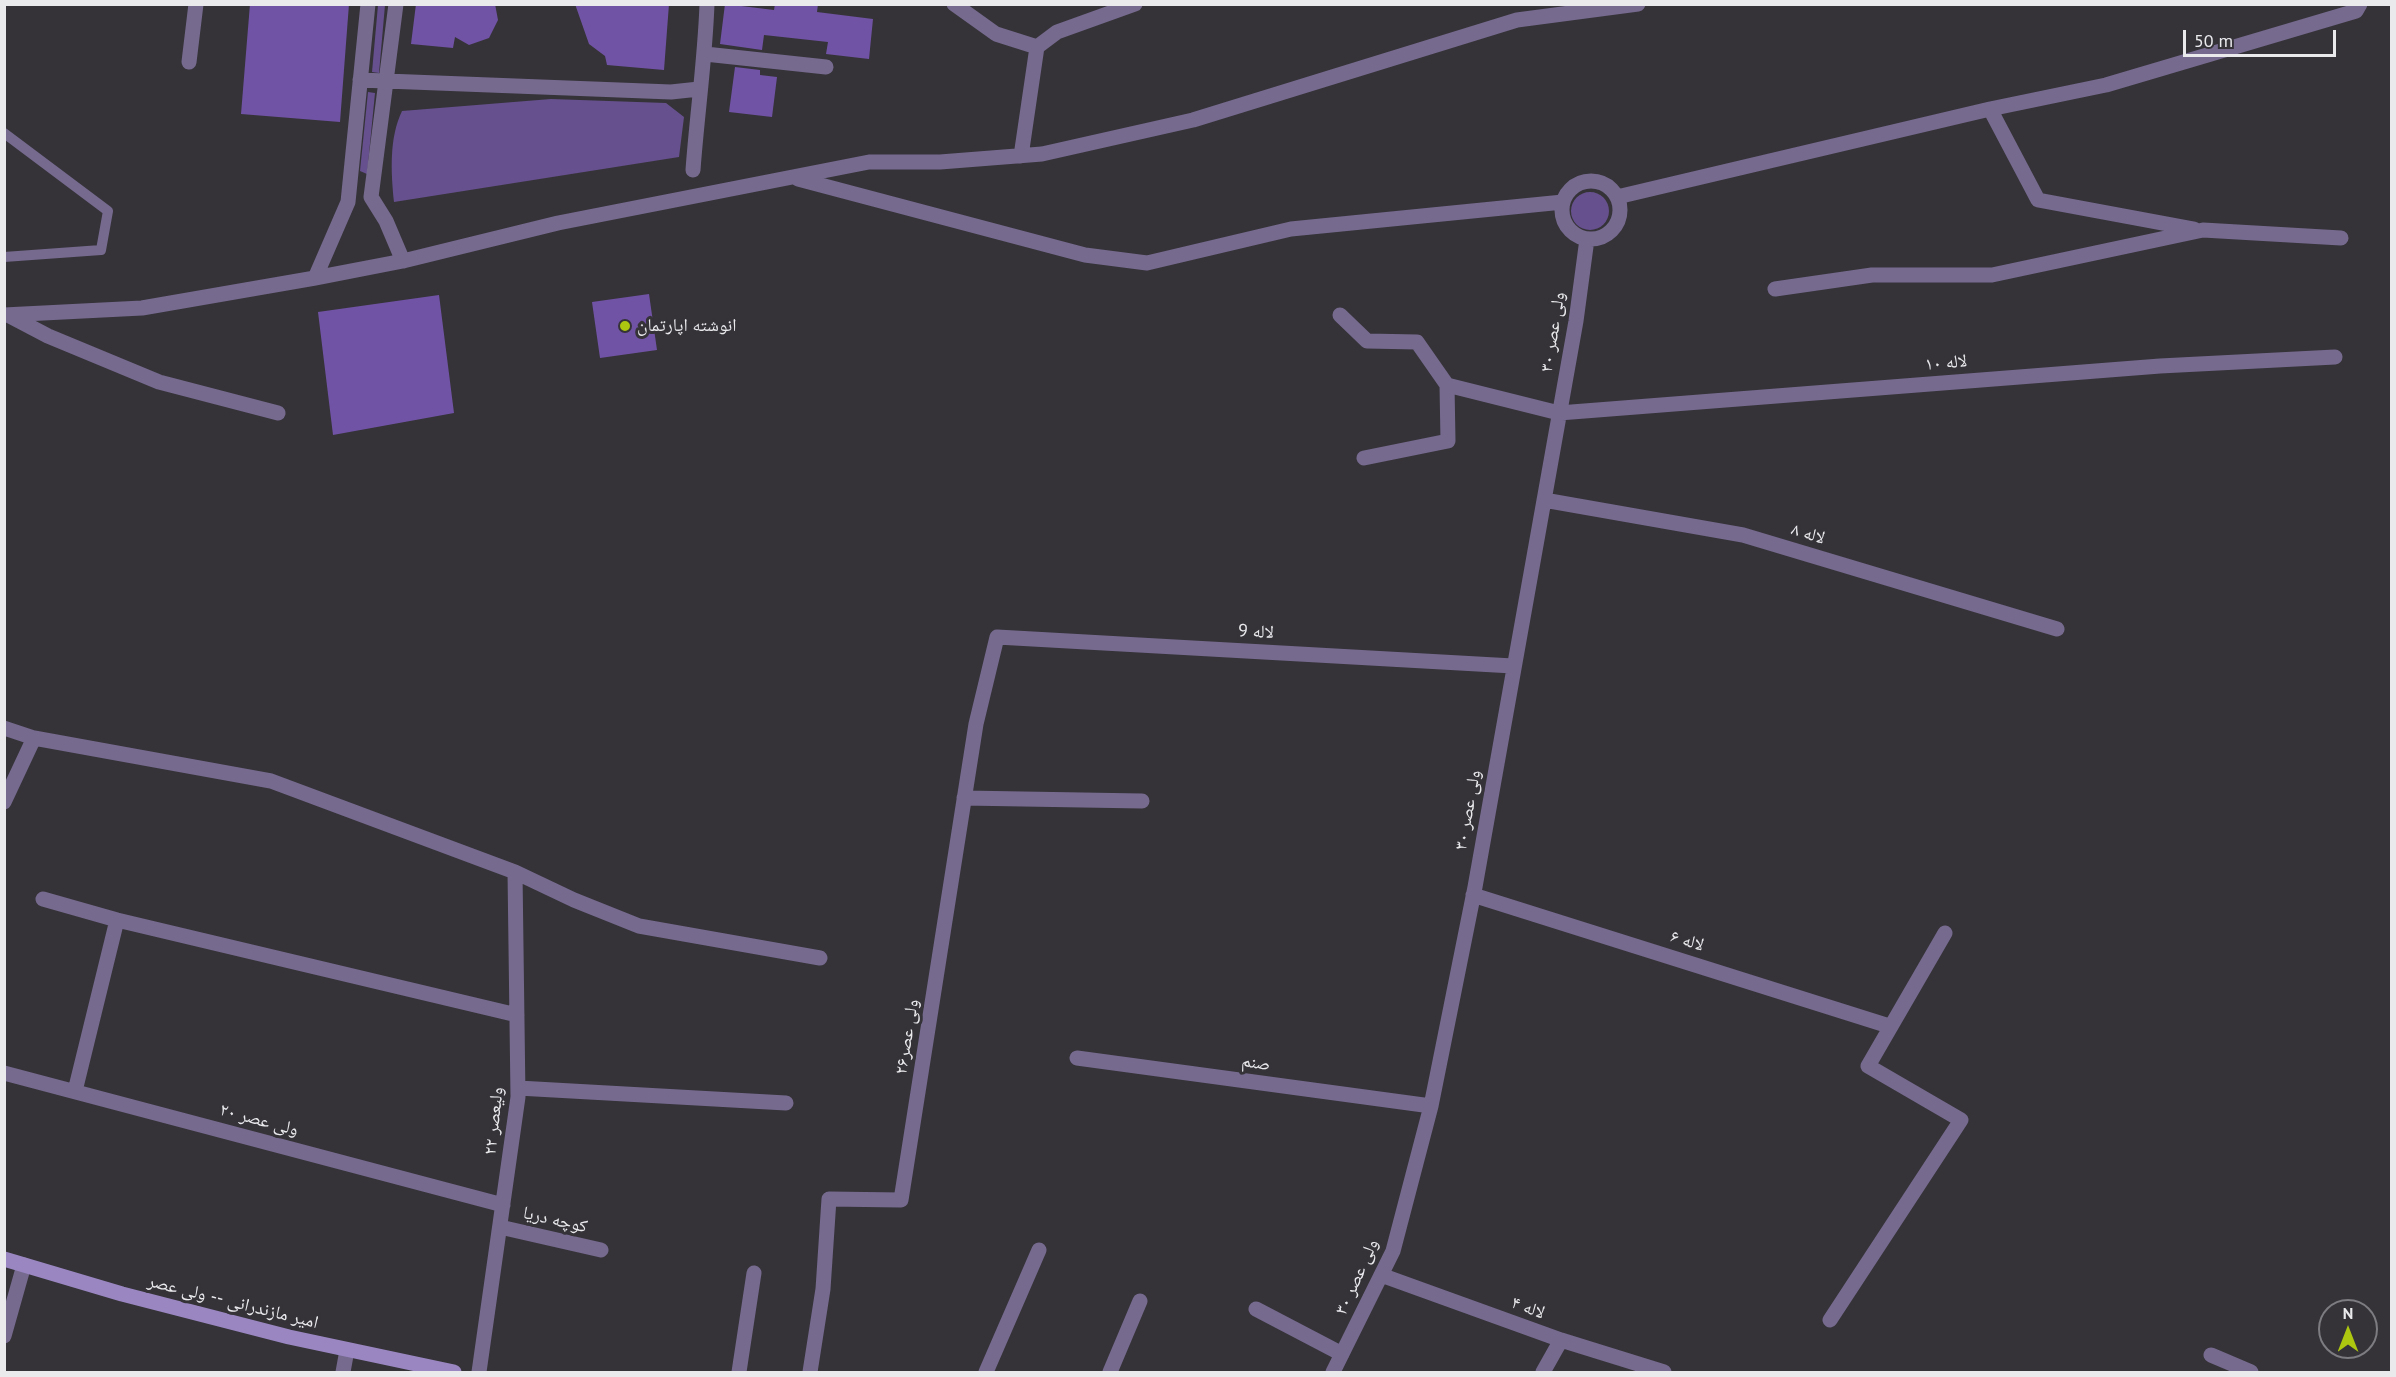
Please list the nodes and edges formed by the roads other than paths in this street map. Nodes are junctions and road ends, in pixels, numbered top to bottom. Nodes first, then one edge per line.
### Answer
1 (195, 4) edge
2 (368, 4) edge
3 (396, 4) edge
4 (707, 4) edge
5 (954, 4) edge
6 (1135, 4) edge
7 (1638, 4) edge
8 (2360, 4) edge
9 (1037, 47) junction
10 (705, 54) junction
11 (189, 62) dead end
12 (826, 67) dead end
13 (360, 80) junction
14 (387, 81) junction
15 (699, 89) junction
16 (1990, 110) junction
17 (4, 132) edge
18 (1020, 156) junction
19 (693, 170) dead end
20 (792, 177) junction
21 (1617, 198) junction
22 (1563, 202) junction
23 (2203, 230) junction
24 (2341, 238) dead end
25 (1587, 239) junction
26 (4, 257) edge
27 (403, 261) junction
28 (315, 278) junction
29 (1775, 289) dead end
30 (6, 315) edge
31 (1340, 315) dead end
32 (2336, 357) dead end
33 (1447, 385) junction
34 (278, 412) dead end
35 (1559, 413) junction
36 (1364, 458) dead end
37 (1544, 500) junction
38 (2057, 629) dead end
39 (997, 638) joint
40 (1514, 666) junction
41 (4, 728) edge
42 (34, 738) junction
43 (964, 798) junction
44 (1142, 801) dead end
45 (4, 802) edge
46 (515, 872) junction
47 (1473, 895) junction
48 (43, 899) dead end
49 (117, 920) junction
50 (1945, 933) dead end
51 (820, 958) dead end
52 (517, 1015) junction
53 (1889, 1026) junction
54 (1077, 1058) dead end
55 (4, 1072) edge
56 (518, 1088) junction
57 (75, 1091) junction
58 (786, 1102) dead end
59 (1431, 1106) junction
60 (503, 1206) junction
61 (500, 1227) junction
62 (601, 1250) dead end
63 (1039, 1250) dead end
64 (4, 1259) edge
65 (24, 1265) junction
66 (754, 1274) dead end
67 (1381, 1275) junction
68 (1140, 1301) dead end
69 (1256, 1310) dead end
70 (1830, 1320) dead end
71 (4, 1336) edge
72 (1561, 1340) junction
73 (347, 1350) junction
74 (1342, 1354) junction
75 (2211, 1355) dead end
76 (343, 1372) edge
77 (454, 1372) edge
78 (479, 1372) edge
79 (739, 1372) edge
80 (810, 1372) edge
81 (985, 1372) edge
82 (1110, 1372) edge
83 (1333, 1372) edge
84 (1543, 1372) edge
85 (1664, 1372) edge
86 (2252, 1372) edge

1 - 11 street
2 - 13 street
3 - 14 street
4 - 10 street
5 - 9 street
6 - 9 street
7 - 18 street
8 - 16 street
9 - 18 street
10 - 12 street
10 - 15 street
13 - 14 street
13 - 28 street
14 - 15 street
14 - 27 street
15 - 19 street
16 - 21 street
16 - 23 street
17 - 26 lane
18 - 20 street
20 - 22 street
20 - 27 street
21 - 22 street
21 - 25 street
22 - 25 street
23 - 24 street
23 - 29 street
25 - 35 street, ولی عصر ۳۰
27 - 28 street
28 - 30 street
30 - 34 street
31 - 33 street
32 - 35 street, لاله ۱۰
33 - 35 street, لاله ۱۰
33 - 36 street
35 - 37 street, ولی عصر ۳۰
37 - 38 street, لاله ۸
37 - 40 street, ولی عصر ۳۰
39 - 40 street, لاله 9
39 - 43 street, ولی عصر۲۶
40 - 47 street, ولی عصر ۳۰
41 - 42 street
42 - 45 street
42 - 46 street
43 - 44 street
43 - 80 street, ولی عصر۲۶
46 - 51 street
46 - 52 street, ولیعصر ۲۲
47 - 53 street, لاله ۶
47 - 59 street, ولی عصر ۳۰
48 - 49 street
49 - 52 street
49 - 57 street
50 - 53 street
52 - 56 street, ولیعصر ۲۲
53 - 70 street
54 - 59 street, صنم
55 - 57 street, ولی عصر ۲۰
56 - 58 street
56 - 60 street, ولیعصر ۲۲
57 - 60 street, ولی عصر ۲۰
59 - 67 street, ولی عصر ۳۰
60 - 61 street, ولیعصر ۲۲
61 - 62 street, کوچه دریا
61 - 78 street, ولیعصر ۲۲
63 - 81 street
64 - 65 main road, امیر مازندرانی -- ولی عصر
65 - 71 street
65 - 73 main road, امیر مازندرانی -- ولی عصر
66 - 79 street
67 - 72 street, لاله ۴
67 - 74 street, ولی عصر ۳۰
68 - 82 street
69 - 74 street
72 - 84 street
72 - 85 street, لاله ۴
73 - 76 street
73 - 77 main road, امیر مازندرانی -- ولی عصر
74 - 83 street, ولی عصر ۳۰
75 - 86 street

